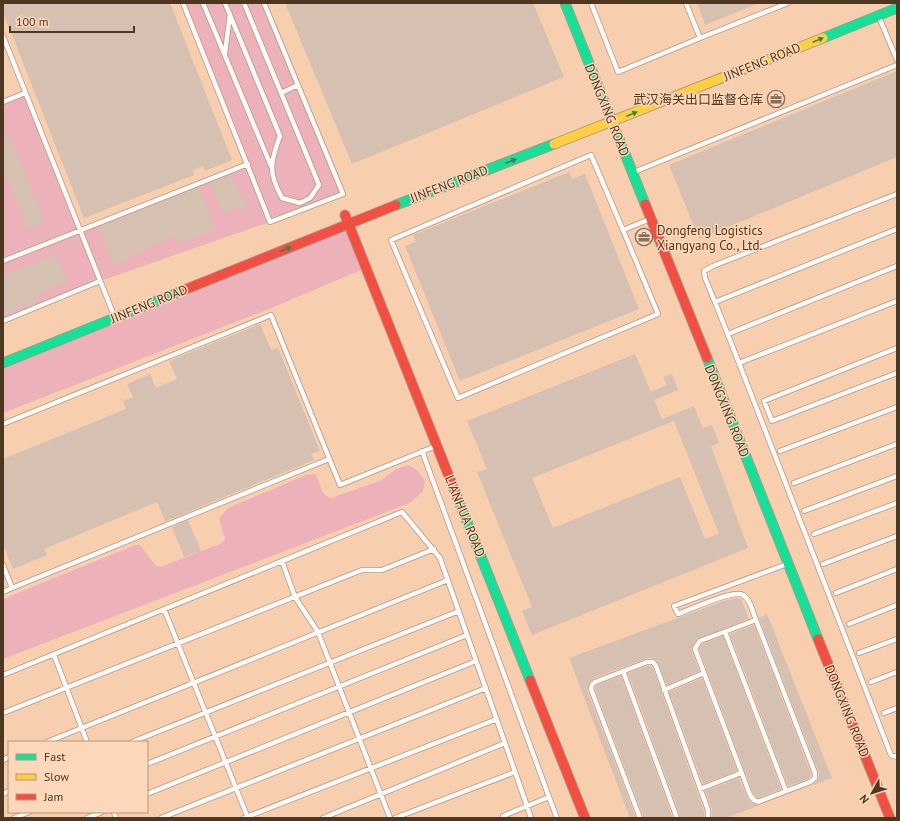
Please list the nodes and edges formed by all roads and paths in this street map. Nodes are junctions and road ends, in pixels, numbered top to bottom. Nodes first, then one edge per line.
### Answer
1 (183, 3) edge
2 (203, 3) edge
3 (225, 3) edge
4 (244, 3) edge
5 (264, 3) edge
6 (565, 3) edge
7 (591, 3) edge
8 (686, 3) edge
9 (788, 3) edge
10 (887, 3) edge
11 (897, 8) edge
12 (230, 14) junction
13 (878, 15) junction
14 (3, 36) edge
15 (700, 38) junction
16 (224, 54) junction
17 (897, 60) edge
18 (897, 65) edge
19 (298, 86) junction
20 (25, 93) junction
21 (281, 93) junction
22 (3, 102) edge
23 (611, 119) junction
24 (248, 164) junction
25 (271, 167) junction
26 (632, 173) junction
27 (897, 194) edge
28 (346, 219) junction
29 (650, 219) junction
30 (80, 229) junction
31 (897, 229) edge
32 (623, 230) junction
33 (3, 261) edge
34 (897, 266) edge
35 (100, 281) junction
36 (897, 301) edge
37 (715, 302) junction
38 (112, 313) junction
39 (3, 321) edge
40 (728, 334) junction
41 (897, 348) edge
42 (3, 355) edge
43 (739, 363) junction
44 (3, 364) edge
45 (897, 373) edge
46 (897, 407) edge
47 (3, 424) edge
48 (897, 444) edge
49 (437, 445) junction
50 (422, 451) junction
51 (780, 451) dead end
52 (329, 459) junction
53 (897, 476) edge
54 (794, 483) dead end
55 (897, 503) edge
56 (804, 511) dead end
57 (814, 534) dead end
58 (897, 536) edge
59 (434, 549) junction
60 (282, 561) junction
61 (788, 563) junction
62 (823, 564) dead end
63 (3, 565) edge
64 (897, 569) edge
65 (448, 580) junction
66 (12, 588) junction
67 (3, 592) edge
68 (836, 593) dead end
69 (295, 597) junction
70 (897, 605) edge
71 (164, 609) junction
72 (459, 610) junction
73 (756, 620) junction
74 (849, 624) dead end
75 (318, 632) junction
76 (725, 632) junction
77 (467, 635) junction
78 (897, 639) edge
79 (178, 644) junction
80 (859, 653) dead end
81 (54, 655) junction
82 (476, 661) junction
83 (330, 662) junction
84 (623, 671) junction
85 (897, 672) edge
86 (704, 674) junction
87 (3, 675) edge
88 (871, 682) dead end
89 (194, 683) junction
90 (339, 687) junction
91 (66, 688) junction
92 (486, 688) junction
93 (664, 690) junction
94 (897, 708) edge
95 (206, 712) junction
96 (3, 713) edge
97 (349, 713) junction
98 (884, 713) dead end
99 (496, 719) junction
100 (82, 728) junction
101 (216, 737) junction
102 (359, 738) junction
103 (50, 741) edge
104 (87, 741) edge
105 (134, 741) edge
106 (505, 743) junction
107 (897, 757) edge
108 (226, 762) junction
109 (148, 764) edge
110 (371, 768) junction
111 (515, 772) junction
112 (741, 773) junction
113 (236, 788) junction
114 (700, 789) junction
115 (786, 791) junction
116 (148, 794) edge
117 (381, 794) junction
118 (549, 797) junction
119 (527, 806) junction
120 (26, 813) edge
121 (100, 813) edge
122 (892, 814) edge
123 (409, 816) edge
124 (501, 817) edge
125 (14, 818) edge
126 (87, 818) edge
127 (161, 818) edge
128 (247, 818) edge
129 (323, 818) edge
130 (390, 818) edge
131 (395, 818) edge
132 (531, 818) edge
133 (557, 818) edge
134 (585, 818) edge
135 (640, 818) edge
136 (677, 818) edge
137 (708, 818) edge
138 (878, 818) edge

1 - 24 lane
2 - 16 lane
3 - 12 lane
4 - 21 lane
5 - 19 lane
6 - 23 street, DONGXING ROAD
7 - 15 lane
8 - 15 lane
9 - 15 lane
10 - 23 street, JINFENG ROAD
11 - 13 street, JINFENG ROAD
12 - 16 lane
12 - 25 lane
13 - 17 lane
23 -> 13 street, JINFENG ROAD
14 - 20 lane
16 - 25 lane
18 - 26 lane
19 - 21 lane
19 - 24 lane
20 - 22 lane
20 - 30 lane
21 - 25 lane
23 - 26 street, DONGXING ROAD
23 - 28 street, JINFENG ROAD
24 - 30 lane
26 - 29 street, DONGXING ROAD
27 - 37 lane
28 - 38 street, JINFENG ROAD
44 -> 28 street, JINFENG ROAD
28 - 49 street, LIANHUA ROAD
29 - 32 lane
29 - 61 street, DONGXING ROAD
30 - 33 lane
30 - 35 lane
31 - 37 lane
32 - 32 lane
34 - 40 lane
35 - 38 lane
35 - 39 lane
36 - 43 lane
37 - 40 lane
38 - 42 street, JINFENG ROAD
40 - 43 lane
41 - 45 lane
43 - 107 lane
46 - 51 lane
47 - 52 lane
48 - 54 lane
49 - 50 lane
49 - 134 street, LIANHUA ROAD
50 - 52 lane
50 - 118 lane
52 - 66 lane
53 - 56 lane
55 - 57 lane
58 - 62 lane
59 - 60 lane
59 - 65 lane
59 - 69 lane
60 - 69 lane
60 - 71 lane
61 - 73 lane
61 - 122 street, DONGXING ROAD
63 - 66 lane
64 - 68 lane
65 - 72 lane
65 - 75 lane
66 - 67 lane
69 - 75 lane
69 - 79 lane
70 - 74 lane
71 - 79 lane
71 - 81 lane
72 - 77 lane
72 - 83 lane
73 - 76 lane
73 - 115 lane
75 - 83 lane
75 - 89 lane
76 - 86 lane
76 - 115 lane
77 - 82 lane
77 - 90 lane
78 - 80 lane
79 - 89 lane
79 - 91 lane
81 - 87 lane
81 - 91 lane
82 - 92 lane
82 - 97 lane
83 - 90 lane
83 - 95 lane
84 - 93 lane
84 - 135 lane
84 - 136 lane
85 - 88 lane
86 - 93 lane
86 - 112 lane
89 - 95 lane
89 - 100 lane
90 - 97 lane
90 - 101 lane
91 - 96 lane
91 - 100 lane
92 - 99 lane
92 - 102 lane
93 - 114 lane
94 - 98 lane
95 - 101 lane
95 - 105 lane
97 - 102 lane
97 - 108 lane
99 - 106 lane
99 - 110 lane
100 - 103 lane
100 - 104 lane
101 - 108 lane
101 - 109 lane
102 - 110 lane
102 - 113 lane
106 - 111 lane
106 - 117 lane
108 - 113 lane
108 - 116 lane
110 - 117 lane
110 - 128 lane
111 - 119 lane
111 - 123 lane
112 - 114 lane
112 - 115 lane
113 - 127 lane
113 - 128 lane
114 - 137 lane
117 - 129 lane
117 - 130 lane
118 - 119 lane
118 - 133 lane
119 - 124 lane
119 - 132 lane
120 - 125 lane
121 - 126 lane
122 - 138 street
123 - 131 lane

